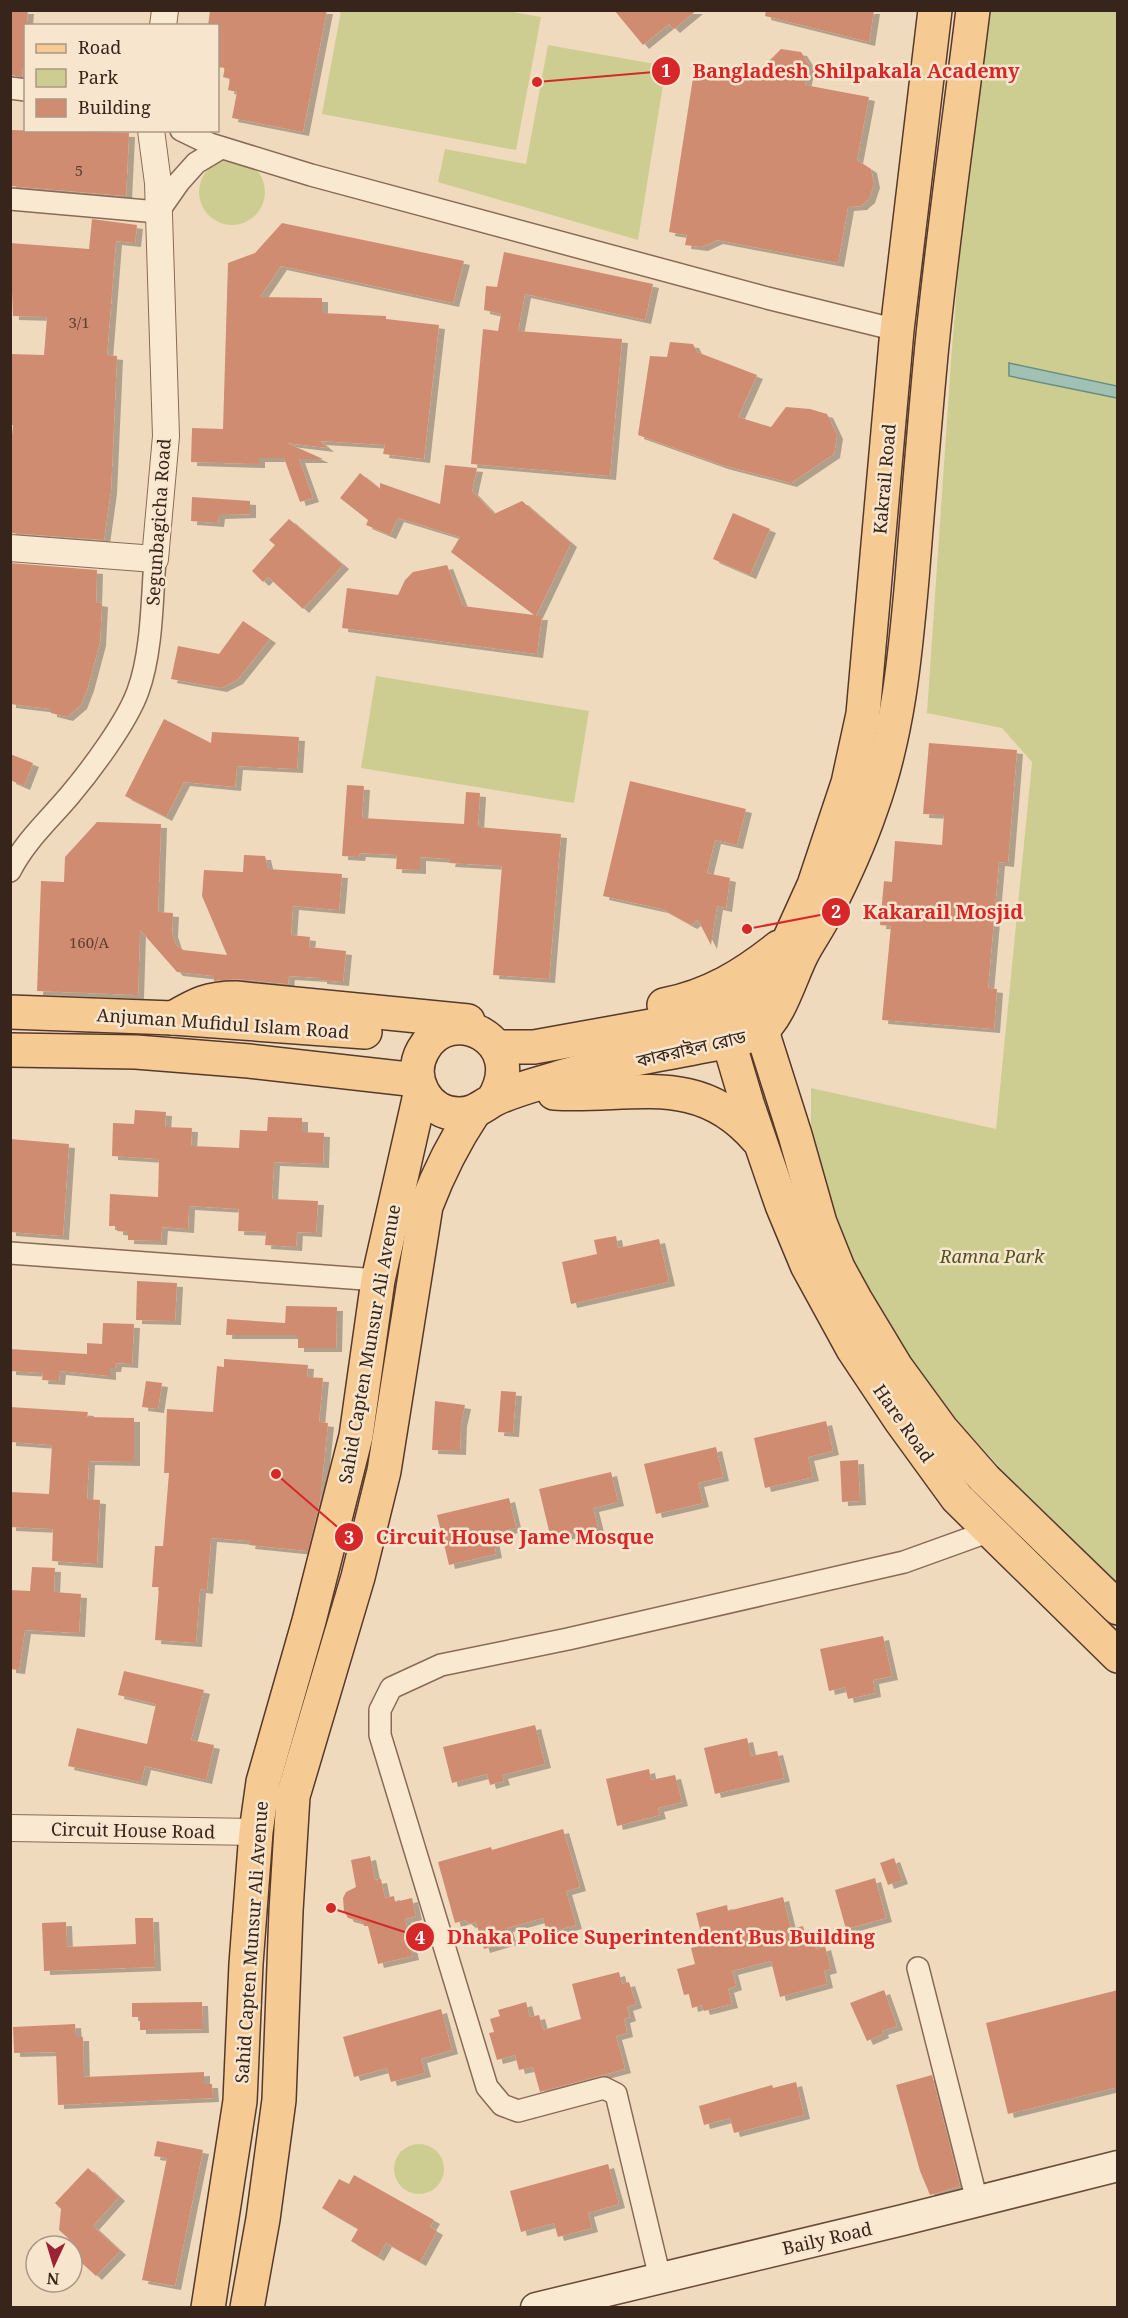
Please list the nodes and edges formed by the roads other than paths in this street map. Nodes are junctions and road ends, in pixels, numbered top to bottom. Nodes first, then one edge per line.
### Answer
1 (935, 10) edge
2 (973, 10) edge
3 (151, 132) edge
4 (187, 132) edge
5 (215, 141) edge
6 (10, 199) edge
7 (158, 212) junction
8 (897, 330) junction
9 (10, 548) edge
10 (155, 559) junction
11 (10, 871) edge
12 (825, 916) junction
13 (790, 938) junction
14 (753, 1000) junction
15 (10, 1012) edge
16 (173, 1018) junction
17 (724, 1027) junction
18 (762, 1030) junction
19 (484, 1035) junction
20 (435, 1036) junction
21 (10, 1050) edge
22 (363, 1073) junction
23 (419, 1085) junction
24 (496, 1101) junction
25 (786, 1108) junction
26 (760, 1143) junction
27 (395, 1201) junction
28 (10, 1253) edge
29 (378, 1280) junction
30 (990, 1531) junction
31 (1113, 1604) edge
32 (1083, 1623) junction
33 (1118, 1656) edge
34 (10, 1828) edge
35 (256, 1832) junction
36 (918, 1968) dead end
37 (1118, 2166) edge
38 (977, 2201) junction
39 (660, 2278) junction
40 (208, 2307) edge
41 (247, 2307) edge
42 (536, 2307) edge

1 - 8 main road, Kakrail Road
2 - 12 main road, Kakrail Road
3 - 7 street, Segunbagicha Road
4 - 5 street
5 - 7 street
5 - 8 street
6 - 7 street
7 - 10 street, Segunbagicha Road
8 - 13 main road, Kakrail Road
9 - 10 street
10 - 11 street, Segunbagicha Road
12 - 18 main road, কাকরাইল রোড
12 - 25 main road
13 - 14 main road, কাকরাইল রোড
13 - 19 main road
14 - 17 main road, কাকরাইল রোড
14 - 18 main road
15 - 16 main road, Anjuman Mufidul Islam Road
16 - 19 main road
16 - 20 main road, Anjuman Mufidul Islam Road
17 - 18 main road, কাকরাইল রোড
17 - 19 main road, কাকরাইল রোড
17 - 24 main road, কাকরাইল রোড
17 - 26 main road, Hare Road
18 - 25 main road
19 - 20 main road, Anjuman Mufidul Islam Road
19 - 24 main road, Sahid Capten Munsur Ali Avenue
20 - 23 main road, Sahid Capten Munsur Ali Avenue
21 - 22 main road, Anjuman Mufidul Islam Road
22 - 23 main road, Anjuman Mufidul Islam Road
22 - 27 main road
23 - 24 main road
23 - 27 main road, Sahid Capten Munsur Ali Avenue
24 - 26 main road
24 - 41 main road, Sahid Capten Munsur Ali Avenue
25 - 31 main road
26 - 30 main road, Hare Road
27 - 29 main road, Sahid Capten Munsur Ali Avenue
28 - 29 street
29 - 35 main road, Sahid Capten Munsur Ali Avenue
30 - 32 main road, Hare Road
30 - 39 street
31 - 32 main road
32 - 33 main road, Hare Road
34 - 35 street, Circuit House Road
35 - 40 main road, Sahid Capten Munsur Ali Avenue
36 - 38 street
37 - 38 main road, Baily Road
38 - 39 main road, Baily Road
39 - 42 main road, Baily Road

